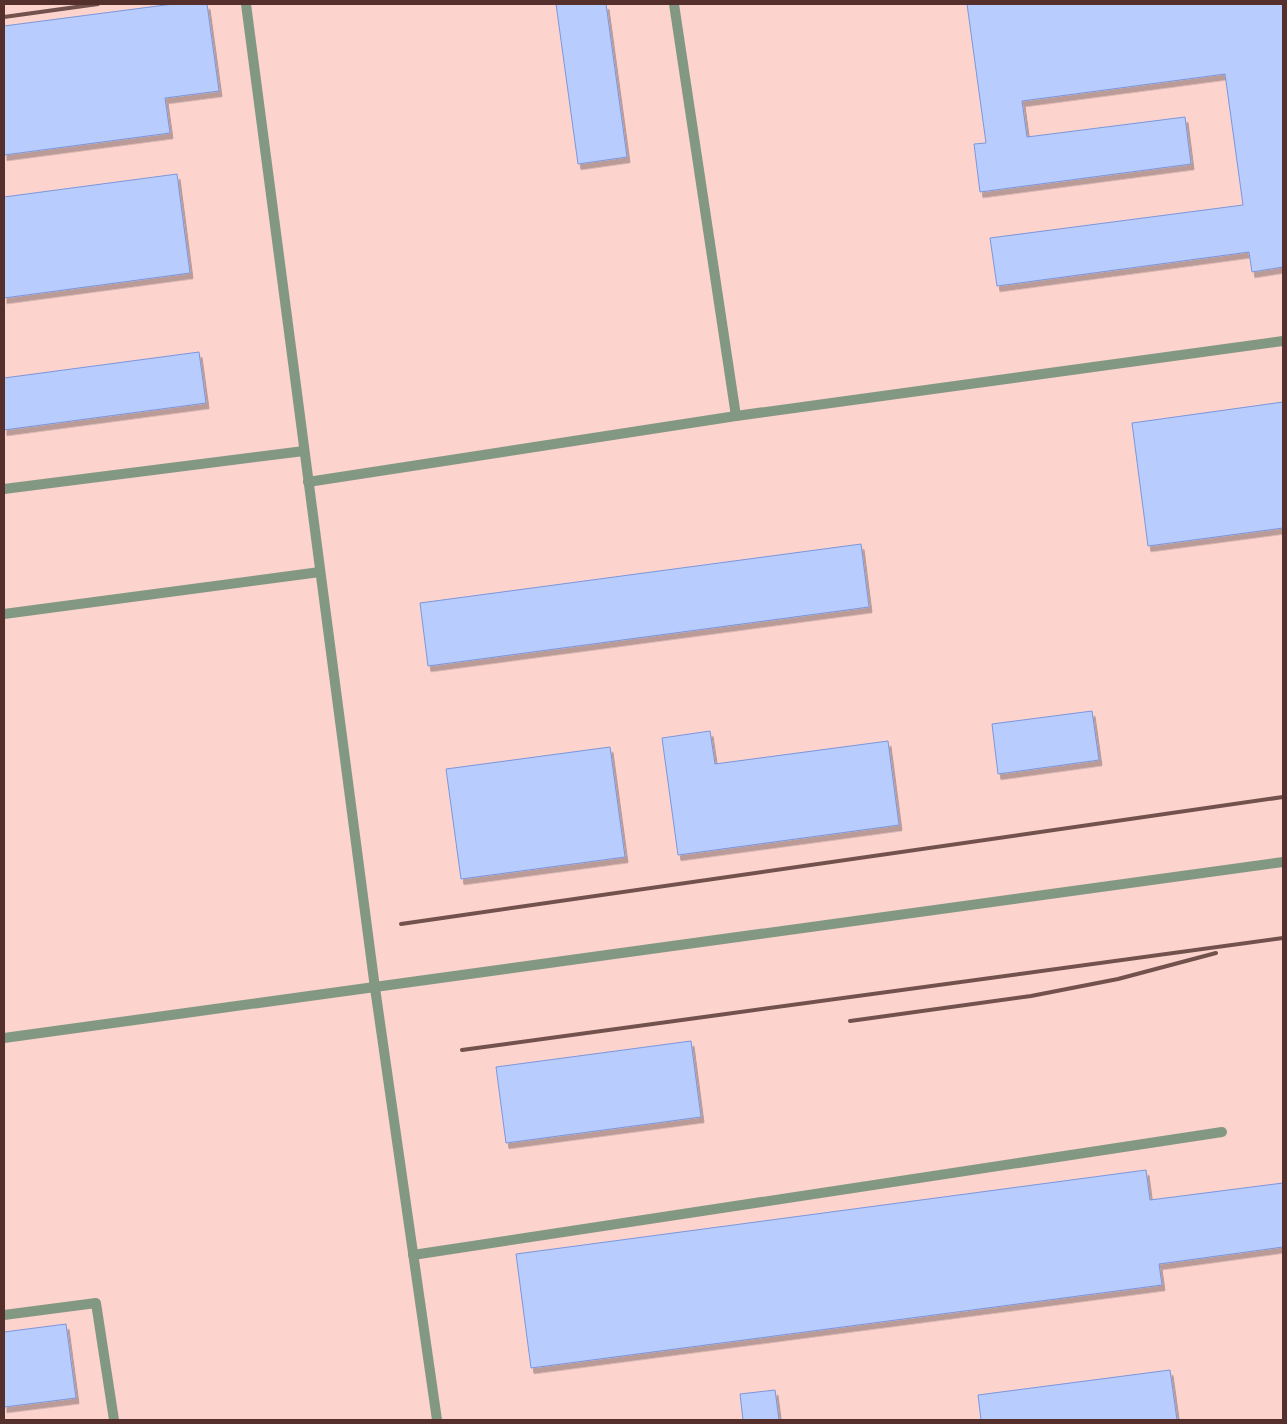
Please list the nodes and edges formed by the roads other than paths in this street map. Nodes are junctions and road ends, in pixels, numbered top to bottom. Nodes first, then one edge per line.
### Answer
1 (246, 4) edge
2 (674, 4) edge
3 (1283, 340) edge
4 (736, 416) junction
5 (304, 451) junction
6 (308, 482) junction
7 (4, 489) edge
8 (320, 572) junction
9 (4, 614) edge
10 (1283, 862) edge
11 (375, 988) junction
12 (4, 1038) edge
13 (1222, 1132) dead end
14 (413, 1255) junction
15 (4, 1315) edge
16 (114, 1420) edge
17 (437, 1420) edge

1 - 5 lane
2 - 4 lane
3 - 4 lane
4 - 6 lane
5 - 6 lane
5 - 7 lane
6 - 8 lane
8 - 9 lane
8 - 11 lane
10 - 11 lane
11 - 12 lane
11 - 14 lane
13 - 14 lane
14 - 17 lane
15 - 16 lane

